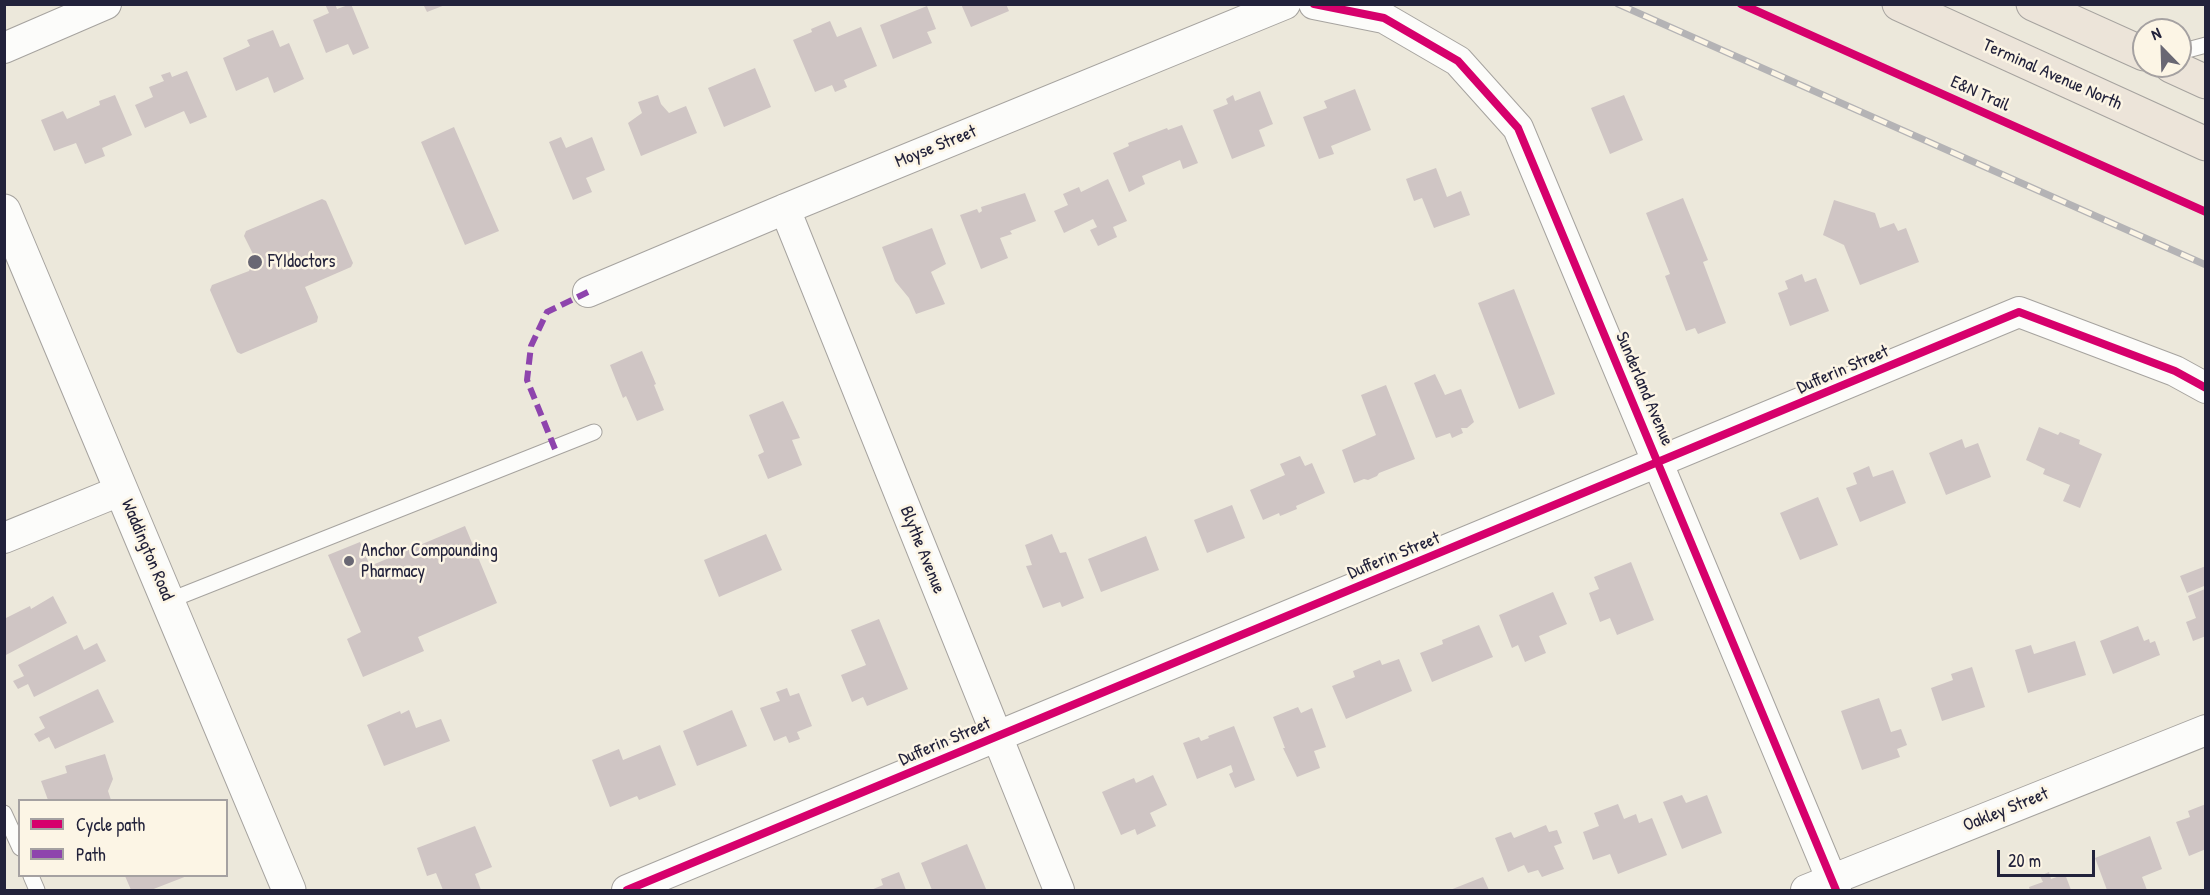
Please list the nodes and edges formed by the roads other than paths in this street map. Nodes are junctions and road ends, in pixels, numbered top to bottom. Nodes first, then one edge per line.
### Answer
1 (106, 4) edge
2 (1285, 4) edge
3 (1314, 4) edge
4 (1899, 4) edge
5 (2032, 4) edge
6 (4, 48) edge
7 (2132, 49) edge
8 (2205, 144) edge
9 (785, 209) junction
10 (4, 211) edge
11 (588, 292) dead end
12 (2205, 388) edge
13 (594, 432) dead end
14 (1658, 464) junction
15 (122, 490) junction
16 (4, 538) edge
17 (168, 601) junction
18 (2205, 730) edge
19 (997, 737) junction
20 (4, 813) edge
21 (18, 844) edge
22 (31, 877) edge
23 (1825, 887) edge
24 (37, 891) edge
25 (289, 891) edge
26 (627, 891) edge
27 (1059, 891) edge

1 - 6 street
2 - 9 street, Moyse Street
3 - 14 street, Sunderland Avenue
4 - 8 main road, Terminal Avenue North
5 - 7 main road
9 - 11 street, Moyse Street
9 - 19 street, Blythe Avenue
10 - 15 street, Waddington Road
12 - 14 street, Dufferin Street
13 - 17 lane
14 - 19 street, Dufferin Street
14 - 23 street, Sunderland Avenue
15 - 16 street
15 - 17 street, Waddington Road
17 - 25 street, Waddington Road
18 - 23 street, Oakley Street
19 - 26 street, Dufferin Street
19 - 27 street, Blythe Avenue
20 - 21 lane
22 - 24 lane

